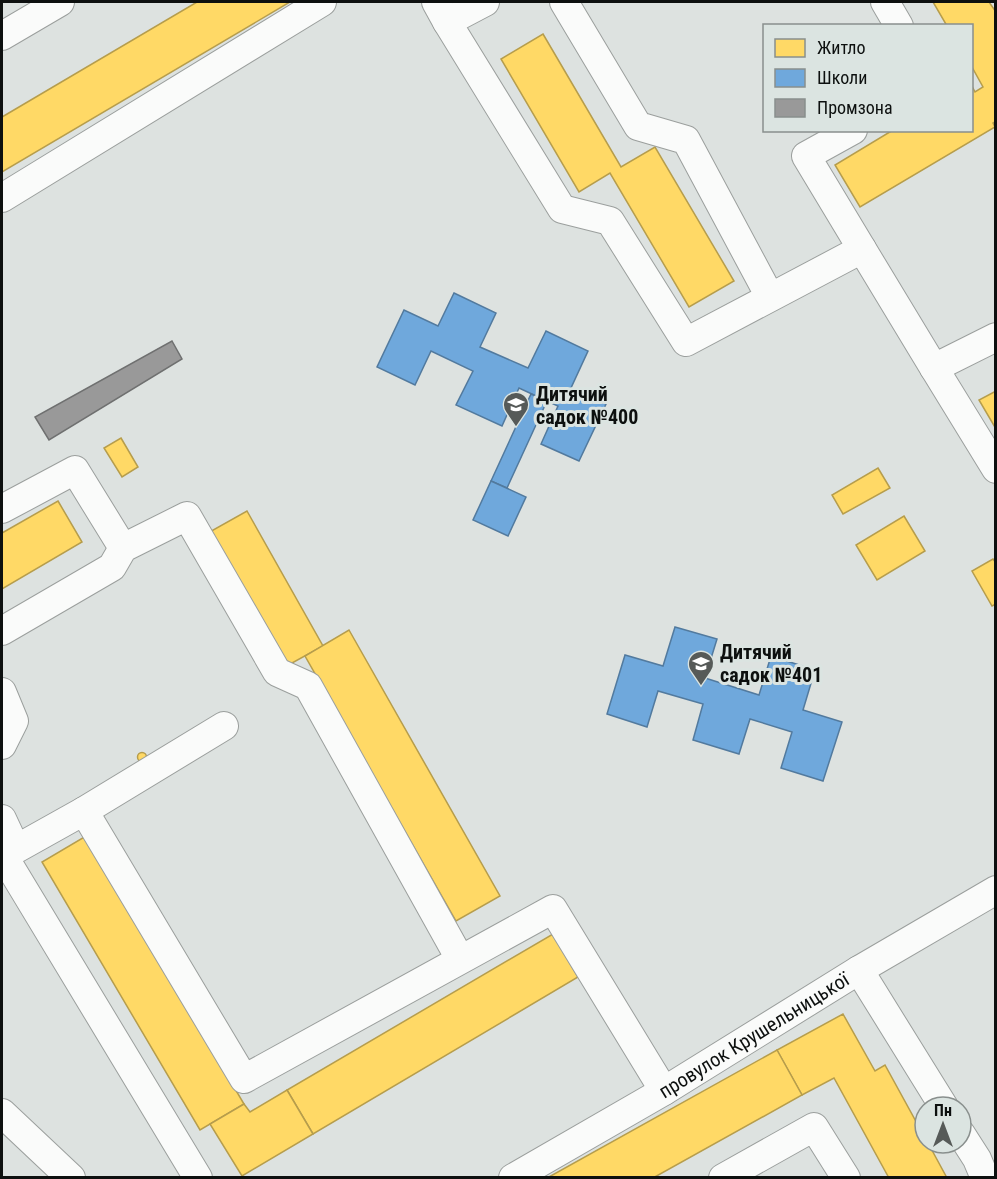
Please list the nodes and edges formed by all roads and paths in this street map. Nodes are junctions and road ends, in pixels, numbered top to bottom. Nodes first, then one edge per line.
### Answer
1 (60, 2) edge
2 (322, 2) edge
3 (485, 2) edge
4 (564, 2) edge
5 (885, 2) edge
6 (441, 12) edge
7 (898, 24) edge
8 (2, 36) edge
9 (849, 132) edge
10 (2, 198) edge
11 (862, 249) junction
12 (771, 297) junction
13 (996, 337) edge
14 (934, 368) junction
15 (996, 470) edge
16 (2, 509) edge
17 (123, 548) junction
18 (2, 631) edge
19 (2, 692) edge
20 (224, 726) dead end
21 (2, 745) edge
22 (84, 812) junction
23 (2, 819) edge
24 (8, 858) edge
25 (996, 890) edge
26 (460, 959) junction
27 (859, 970) junction
28 (664, 1091) junction
29 (937, 1095) edge
30 (2, 1113) edge
31 (973, 1153) edge
32 (70, 1178) edge
33 (198, 1178) edge
34 (513, 1178) edge
35 (723, 1178) edge
36 (846, 1178) edge
37 (985, 1178) edge

1 - 8 street
2 - 10 street
3 - 6 street
4 - 12 street
5 - 7 street
6 - 12 street
9 - 11 street
11 - 12 street
11 - 14 street
13 - 14 street
14 - 15 street
16 - 17 street
17 - 18 street
17 - 26 street
19 - 21 street
20 - 22 street
22 - 24 street
22 - 26 street
23 - 24 street
24 - 33 street
25 - 27 street, провулок Крушельницької
26 - 28 street
27 - 28 street, провулок Крушельницької
27 - 29 street
28 - 34 street, провулок Крушельницької
30 - 32 street
31 - 37 street
35 - 36 street

